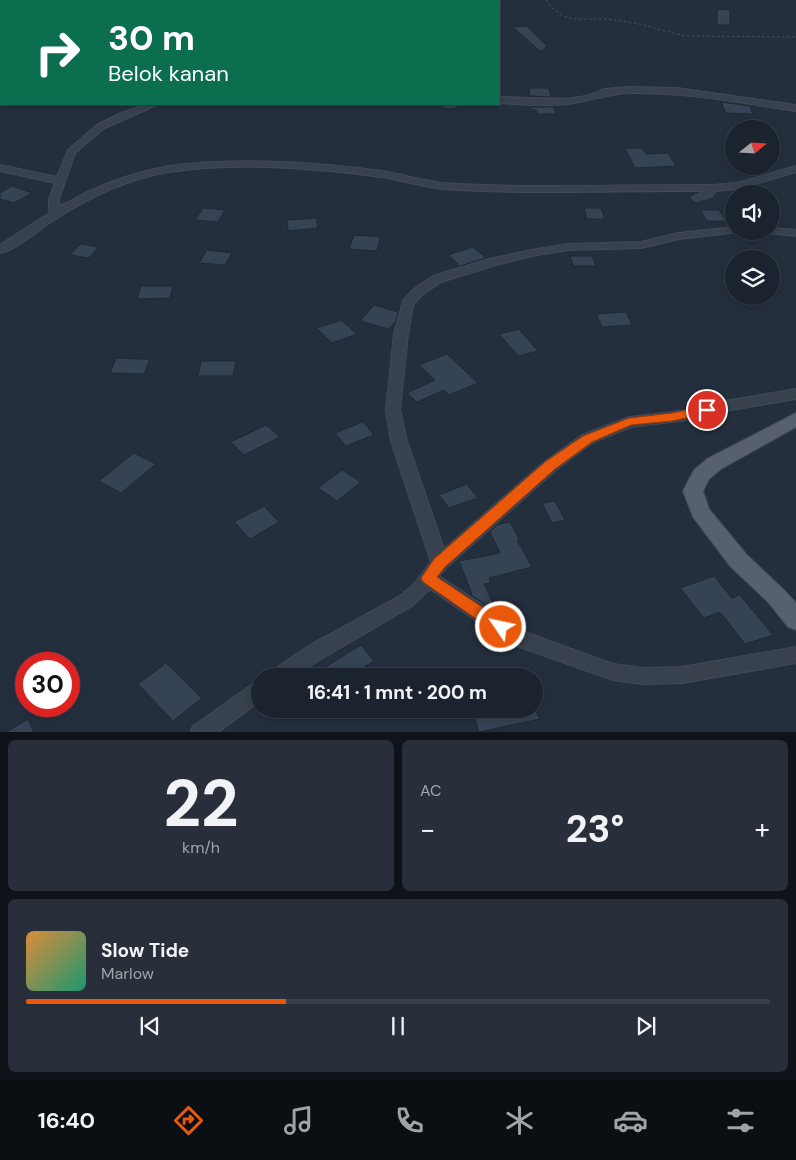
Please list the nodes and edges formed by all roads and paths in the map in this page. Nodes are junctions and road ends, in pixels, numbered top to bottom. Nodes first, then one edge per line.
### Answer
1 (546, 0) edge
2 (796, 37) edge
3 (500, 100) edge
4 (151, 105) edge
5 (796, 108) edge
6 (0, 168) edge
7 (796, 169) edge
8 (62, 181) junction
9 (713, 188) junction
10 (696, 198) dead end
11 (62, 209) junction
12 (725, 231) edge
13 (780, 232) edge
14 (796, 233) edge
15 (0, 250) edge
16 (796, 394) edge
17 (796, 419) edge
18 (440, 563) junction
19 (428, 578) junction
20 (796, 620) edge
21 (796, 654) edge
22 (292, 668) edge
23 (251, 696) edge
24 (200, 732) edge

1 - 2 path
3 - 5 street
4 - 8 street
6 - 8 street
7 - 9 street
8 - 11 street
9 - 10 lane
9 - 11 street
11 - 15 street
12 - 18 street
13 - 14 street
16 - 18 street
17 - 20 main road
18 - 19 street
19 - 21 street
19 - 22 street
23 - 24 street

